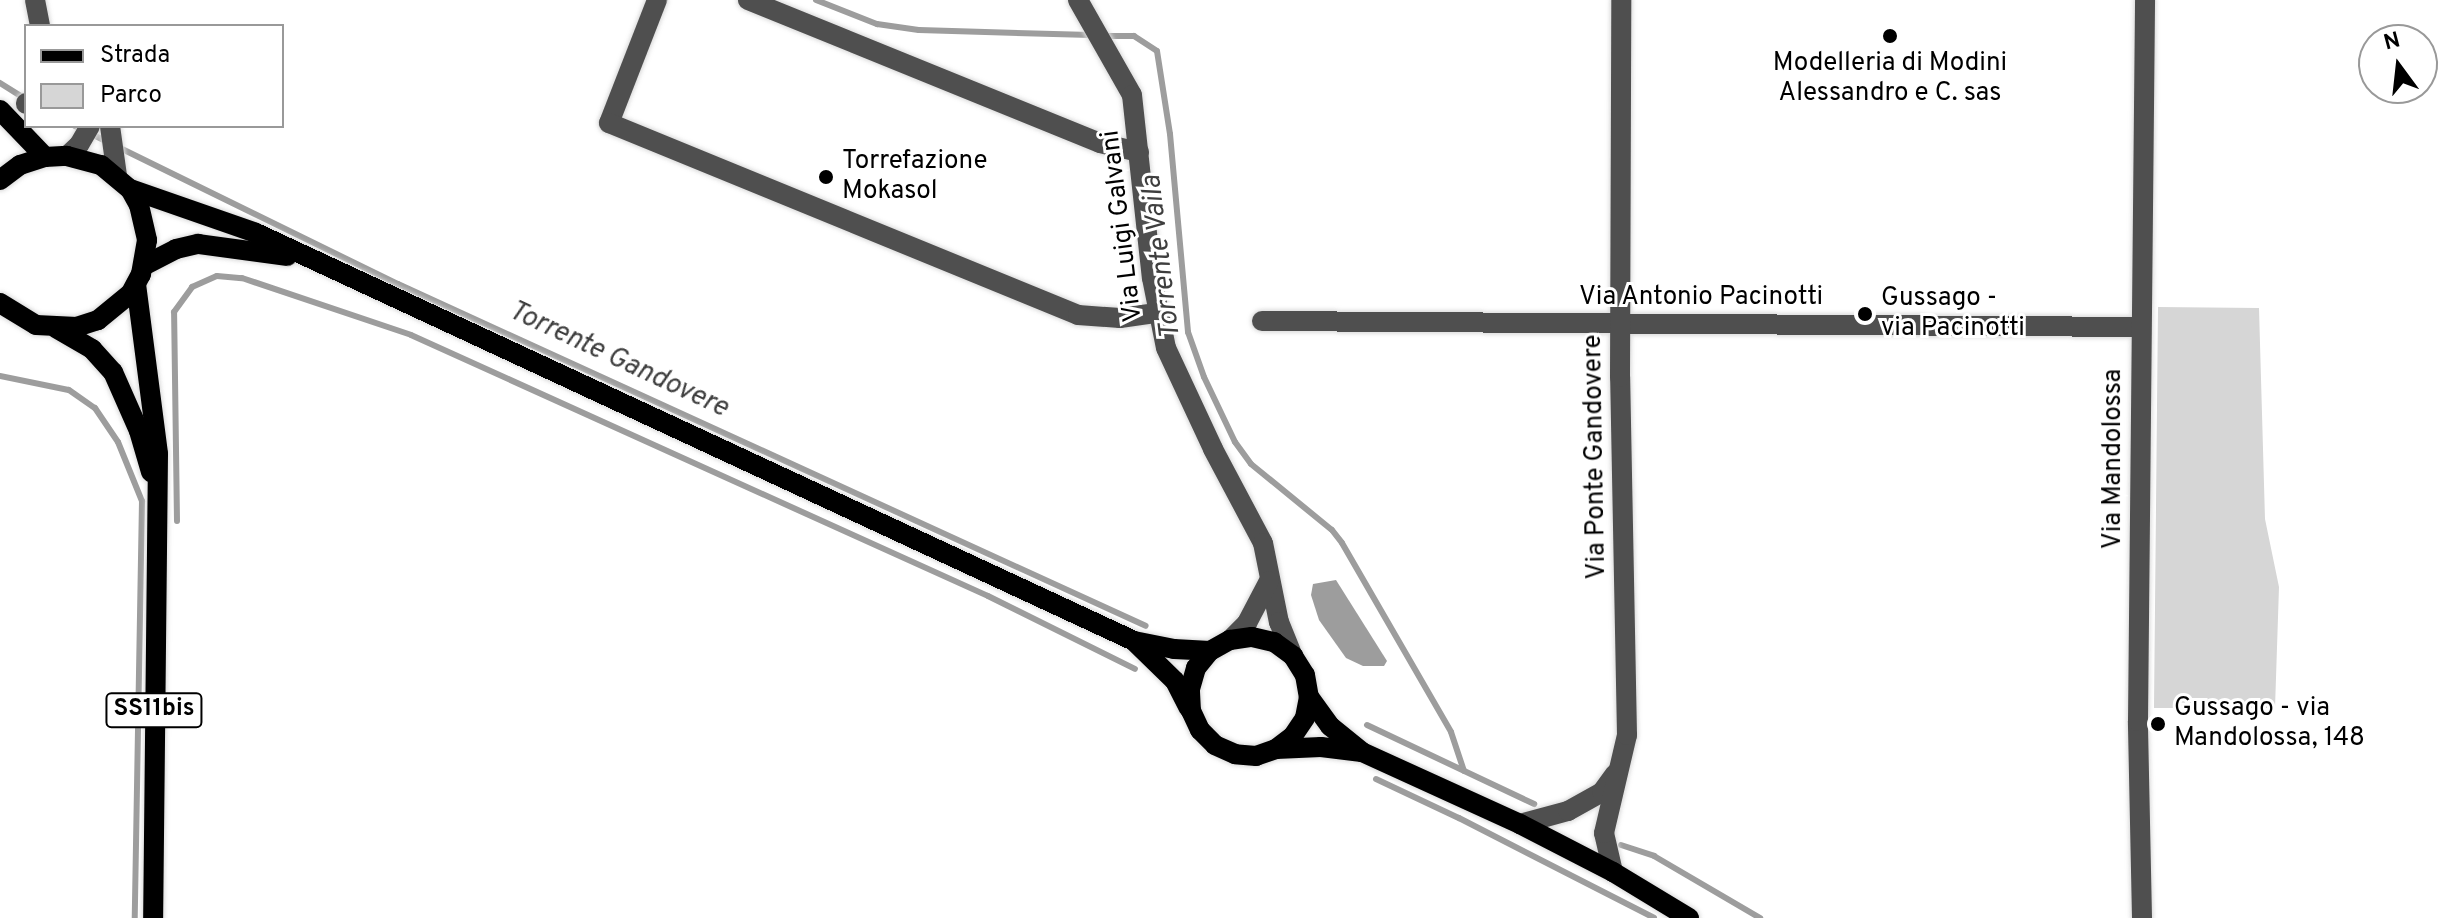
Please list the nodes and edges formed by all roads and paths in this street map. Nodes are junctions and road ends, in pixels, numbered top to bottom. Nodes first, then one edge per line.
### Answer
1 (35, 0) edge
2 (657, 0) edge
3 (748, 0) edge
4 (1078, 0) edge
5 (1621, 0) edge
6 (2145, 0) edge
7 (40, 24) edge
8 (0, 110) edge
9 (89, 128) edge
10 (110, 128) edge
11 (73, 151) junction
12 (1139, 152) junction
13 (45, 157) junction
14 (120, 175) junction
15 (0, 180) edge
16 (310, 260) junction
17 (140, 275) junction
18 (1, 305) edge
19 (1157, 313) junction
20 (1262, 321) dead end
21 (1620, 324) junction
22 (2140, 327) junction
23 (56, 328) junction
24 (155, 503) junction
25 (1269, 581) junction
26 (1230, 640) junction
27 (1134, 641) junction
28 (1210, 651) junction
29 (1293, 656) junction
30 (1309, 697) junction
31 (1191, 711) junction
32 (1276, 749) junction
33 (1362, 752) junction
34 (1620, 768) junction
35 (1520, 824) junction
36 (1613, 872) junction
37 (153, 918) edge
38 (1689, 918) edge
39 (2142, 918) edge

1 - 7 street
2 - 19 street
3 - 12 street
4 - 12 street, Via Luigi Galvani
5 - 21 street, Via Ponte Gandovere
6 - 22 street, Via Mandolossa
8 - 13 main road
9 - 11 street
10 - 14 street
11 - 13 main road
11 - 14 main road
12 - 19 street, Via Luigi Galvani
13 - 15 main road
14 - 16 main road
14 - 17 main road
16 - 17 main road
16 - 27 main road
17 - 23 main road
17 - 24 main road, SS11bis
18 - 23 main road
19 - 25 street, Via Luigi Galvani
20 - 21 street, Via Antonio Pacinotti
21 - 22 street, Via Antonio Pacinotti
21 - 34 street, Via Ponte Gandovere
22 - 39 street, Via Mandolossa
23 - 24 main road, SS11bis
24 - 37 main road, SS11bis
25 - 26 street
25 - 29 street, Via Luigi Galvani
26 - 28 main road
26 - 29 main road
27 - 28 main road
27 - 31 main road
28 - 31 main road
29 - 30 main road
30 - 32 main road
30 - 33 main road
31 - 32 main road
32 - 33 main road
33 - 35 main road
34 - 35 street
34 - 36 street, Via Ponte Gandovere
35 - 36 main road
36 - 38 main road

